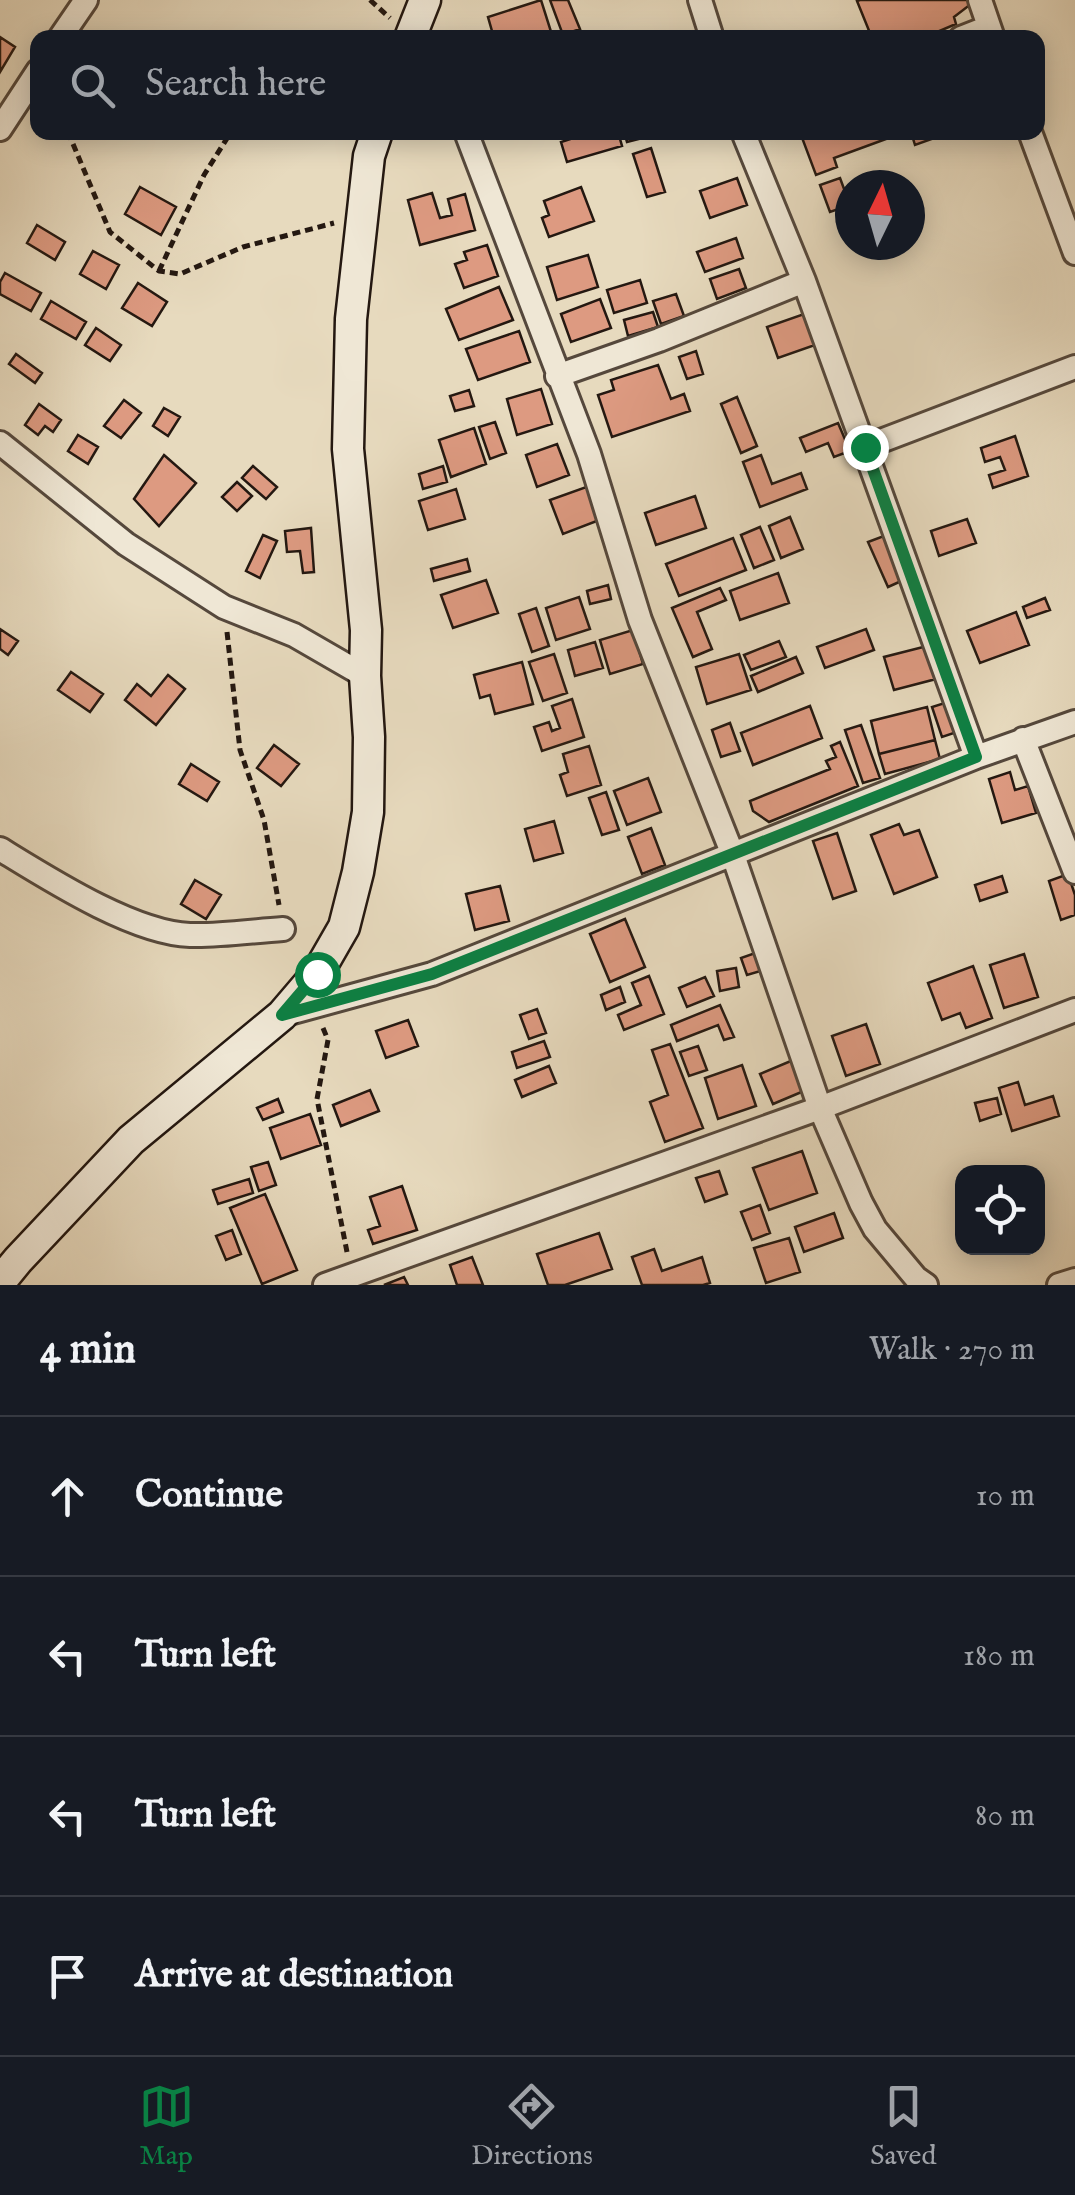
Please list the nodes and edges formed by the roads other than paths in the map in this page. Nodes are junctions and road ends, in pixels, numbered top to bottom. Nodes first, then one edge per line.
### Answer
1 (86, 0) edge
2 (700, 0) edge
3 (980, 0) edge
4 (65, 30) edge
5 (709, 30) edge
6 (990, 30) edge
7 (30, 83) edge
8 (0, 129) edge
9 (374, 140) edge
10 (469, 140) edge
11 (746, 140) edge
12 (1033, 140) edge
13 (1075, 181) edge
14 (1052, 190) junction
15 (1075, 253) edge
16 (804, 282) junction
17 (1075, 366) edge
18 (557, 376) junction
19 (0, 443) edge
20 (865, 447) junction
21 (365, 676) junction
22 (1075, 722) edge
23 (1022, 739) junction
24 (976, 757) junction
25 (0, 850) edge
26 (733, 855) junction
27 (1075, 872) edge
28 (283, 930) road end
29 (1075, 1010) edge
30 (282, 1015) junction
31 (820, 1108) junction
32 (1075, 1280) edge
33 (0, 1282) edge
34 (324, 1285) edge
35 (926, 1285) edge
36 (1059, 1285) edge

1 - 4 street
2 - 5 street
3 - 6 street
7 - 8 street
9 - 21 main road
10 - 18 street
11 - 16 street
12 - 14 street
13 - 14 street
14 - 15 street
16 - 18 street
16 - 20 street
17 - 20 street
18 - 26 street
19 - 21 street
20 - 24 street
21 - 30 main road
22 - 23 street
23 - 24 street
23 - 27 street
24 - 26 street
25 - 28 street
26 - 30 street
26 - 31 street
29 - 31 street
30 - 33 main road
31 - 34 street
31 - 35 street
32 - 36 street

